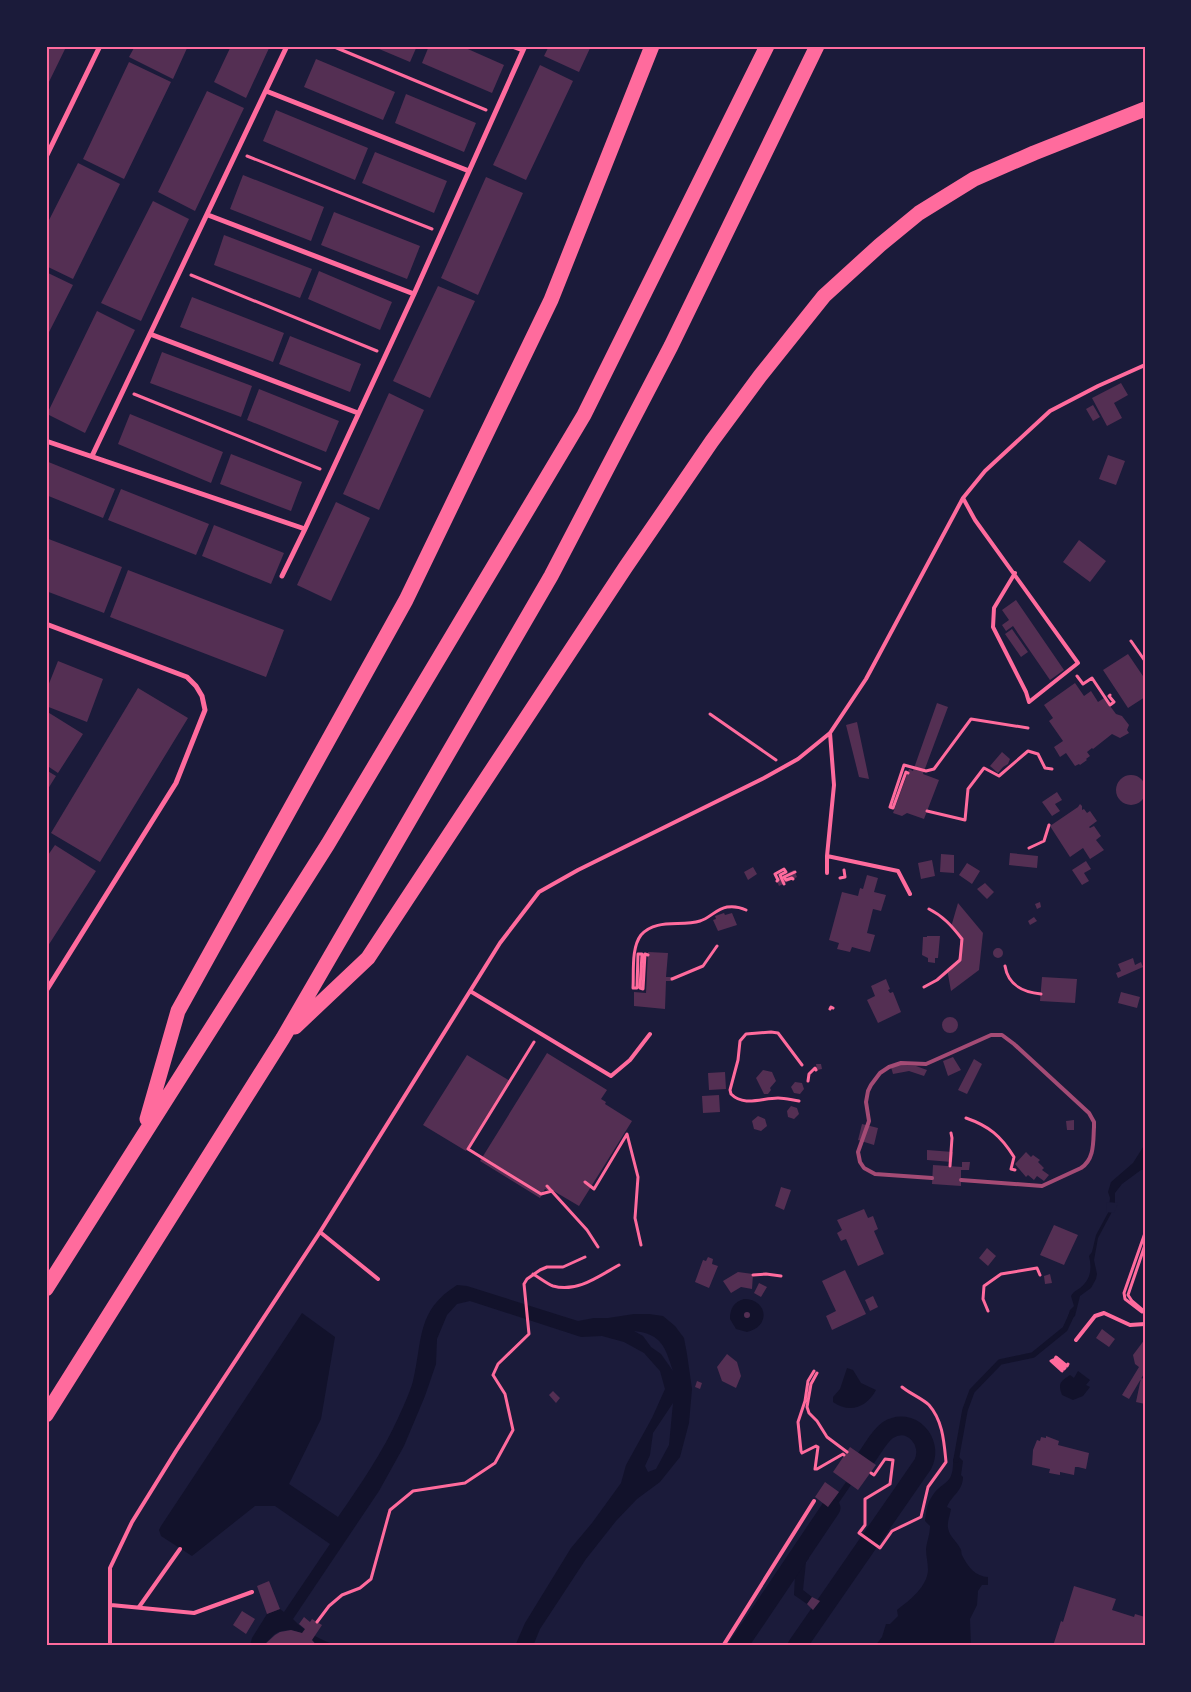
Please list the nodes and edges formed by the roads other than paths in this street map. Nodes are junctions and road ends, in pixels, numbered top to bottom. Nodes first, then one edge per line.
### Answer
1 (100, 46) edge
2 (287, 46) edge
3 (512, 46) edge
4 (652, 46) edge
5 (767, 46) edge
6 (818, 46) edge
7 (524, 48) edge
8 (266, 91) junction
9 (1145, 109) edge
10 (46, 157) edge
11 (469, 171) junction
12 (208, 215) junction
13 (414, 294) junction
14 (150, 334) junction
15 (1145, 365) edge
16 (358, 413) junction
17 (46, 441) edge
18 (92, 456) junction
19 (963, 498) junction
20 (305, 529) junction
21 (1015, 573) junction
22 (282, 576) dead end
23 (46, 624) edge
24 (830, 733) junction
25 (827, 856) junction
26 (827, 873) dead end
27 (910, 894) dead end
28 (46, 991) edge
29 (470, 991) junction
30 (650, 1034) dead end
31 (283, 1038) junction
32 (143, 1135) junction
33 (320, 1232) junction
34 (378, 1279) dead end
35 (46, 1289) edge
36 (1145, 1324) edge
37 (1076, 1340) dead end
38 (46, 1415) edge
39 (814, 1501) dead end
40 (180, 1549) dead end
41 (252, 1592) dead end
42 (111, 1605) junction
43 (139, 1607) junction
44 (110, 1646) edge
45 (723, 1646) edge

1 - 10 street
2 - 8 street
3 - 7 street
4 - 32 highway
5 - 32 highway
6 - 31 highway
7 - 11 street
8 - 11 street
8 - 12 street
9 - 31 highway
11 - 13 street
12 - 13 street
12 - 14 street
13 - 16 street
14 - 16 street
14 - 18 street
15 - 19 lane
16 - 20 street
17 - 18 street
18 - 20 street
19 - 21 lane
19 - 24 lane
20 - 22 street
21 - 21 lane
23 - 28 street
24 - 25 lane
24 - 29 lane
25 - 26 lane
25 - 27 lane
29 - 30 lane
29 - 33 lane
31 - 38 highway
32 - 35 highway
33 - 34 lane
33 - 42 lane
36 - 37 lane
39 - 45 lane
40 - 43 lane
41 - 43 lane
42 - 43 lane
42 - 44 lane

